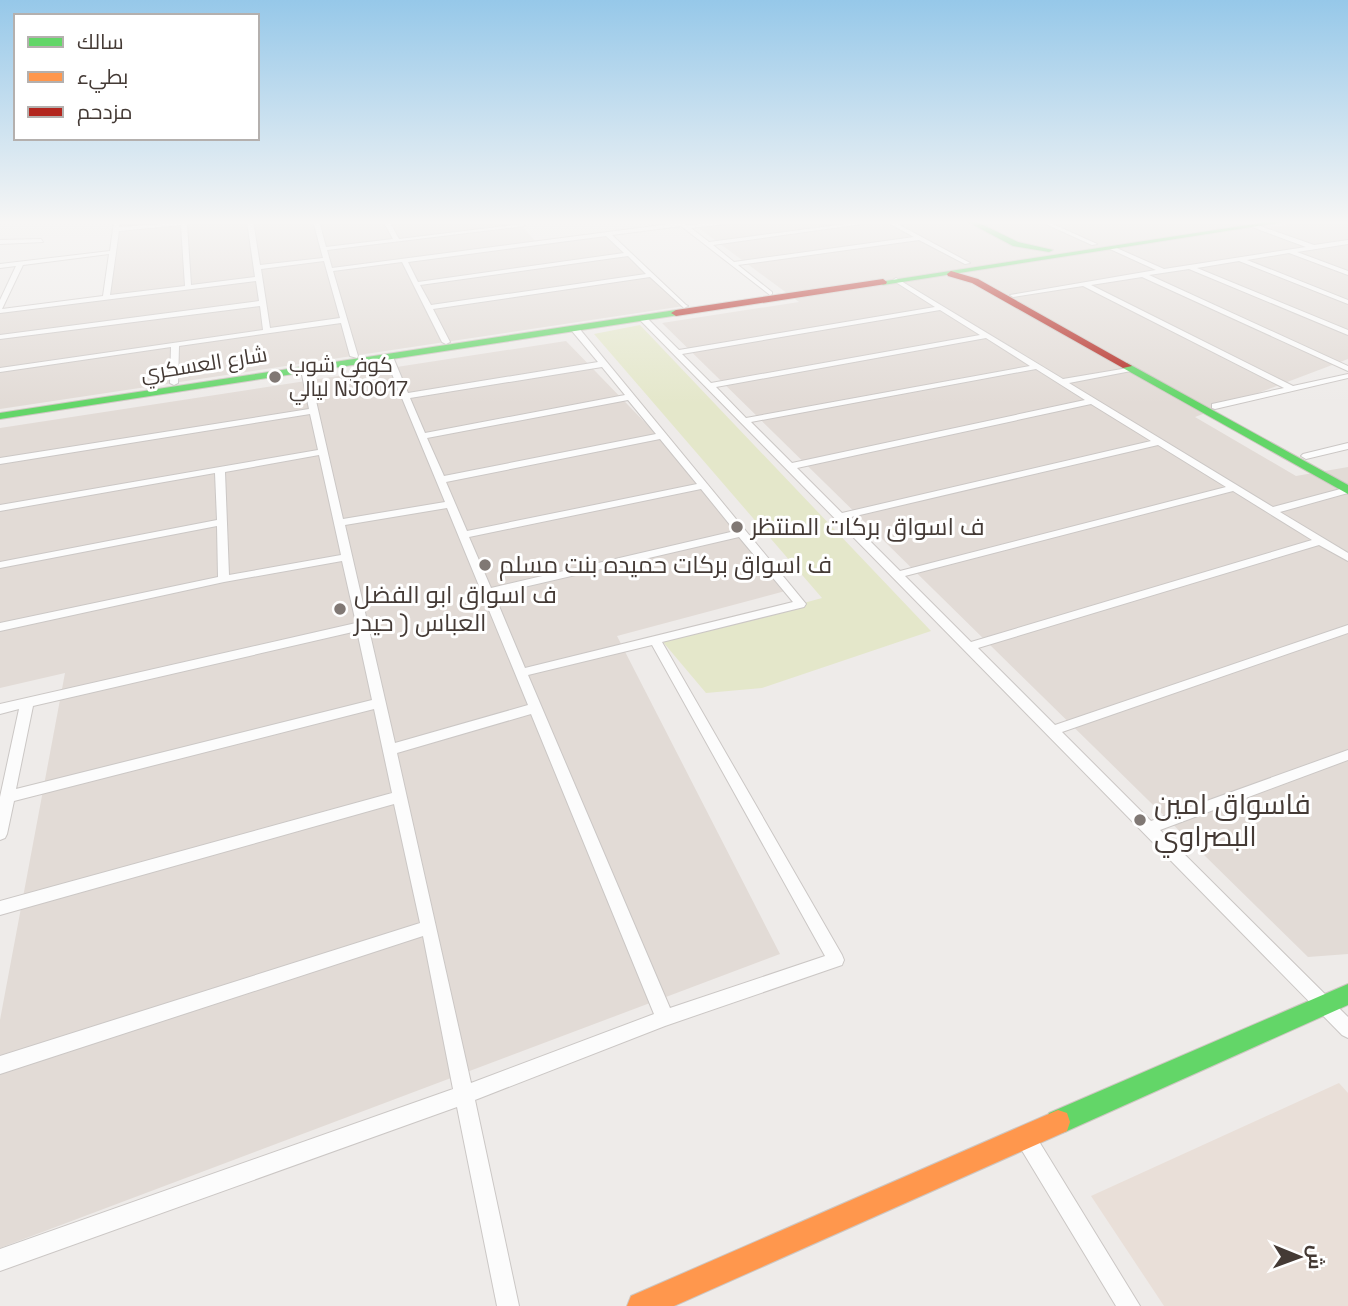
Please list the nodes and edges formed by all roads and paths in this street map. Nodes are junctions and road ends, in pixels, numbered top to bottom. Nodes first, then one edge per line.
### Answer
1 (12, 282) edge
2 (108, 282) edge
3 (188, 282) edge
4 (236, 282) edge
5 (260, 282) edge
6 (333, 282) edge
7 (431, 282) edge
8 (605, 282) edge
9 (659, 282) edge
10 (756, 282) edge
11 (860, 282) edge
12 (875, 282) edge
13 (899, 282) edge
14 (999, 282) edge
15 (1004, 282) edge
16 (1100, 282) edge
17 (1158, 282) edge
18 (1225, 282) edge
19 (1297, 282) edge
20 (416, 284) joint
21 (1084, 284) junction
22 (843, 285) junction
23 (188, 288) junction
24 (817, 289) junction
25 (770, 293) junction
26 (1013, 295) junction
27 (106, 298) junction
28 (1348, 302) edge
29 (263, 303) junction
30 (684, 306) junction
31 (428, 308) junction
32 (941, 308) junction
33 (0, 309) edge
34 (643, 318) junction
35 (344, 320) junction
36 (575, 329) junction
37 (267, 331) junction
38 (1348, 333) edge
39 (986, 336) junction
40 (0, 337) edge
41 (446, 342) junction
42 (175, 344) junction
43 (676, 353) junction
44 (354, 356) junction
45 (389, 357) junction
46 (603, 364) junction
47 (1036, 367) junction
48 (1131, 369) junction
49 (1348, 369) edge
50 (0, 370) edge
51 (305, 370) junction
52 (1348, 376) edge
53 (232, 377) junction
54 (201, 382) junction
55 (1060, 382) junction
56 (174, 383) junction
57 (709, 386) junction
58 (1292, 389) junction
59 (405, 396) junction
60 (630, 397) junction
61 (1091, 401) junction
62 (1215, 406) junction
63 (0, 409) edge
64 (313, 411) junction
65 (0, 416) edge
66 (744, 421) junction
67 (422, 436) junction
68 (662, 436) junction
69 (1160, 442) junction
70 (1348, 446) edge
71 (322, 452) junction
72 (1306, 456) junction
73 (0, 461) edge
74 (789, 467) junction
75 (220, 469) junction
76 (1348, 478) edge
77 (440, 480) junction
78 (703, 485) junction
79 (1234, 488) junction
80 (1348, 490) edge
81 (450, 504) junction
82 (0, 508) edge
83 (1271, 511) junction
84 (839, 517) junction
85 (223, 522) junction
86 (338, 523) junction
87 (742, 533) junction
88 (463, 535) junction
89 (1320, 541) junction
90 (347, 557) junction
91 (1348, 558) edge
92 (0, 565) edge
93 (897, 575) junction
94 (224, 579) junction
95 (487, 592) junction
96 (361, 626) junction
97 (0, 627) edge
98 (1348, 629) edge
99 (655, 640) junction
100 (968, 647) junction
101 (521, 673) junction
102 (27, 703) junction
103 (378, 703) junction
104 (535, 708) junction
105 (0, 709) edge
106 (1052, 731) junction
107 (389, 750) junction
108 (1348, 755) edge
109 (8, 797) junction
110 (399, 797) junction
111 (1148, 828) junction
112 (0, 834) edge
113 (0, 908) edge
114 (429, 928) junction
115 (1348, 993) edge
116 (1323, 1004) junction
117 (665, 1018) junction
118 (1348, 1029) edge
119 (0, 1065) edge
120 (464, 1095) junction
121 (1025, 1136) junction
122 (0, 1261) edge
123 (508, 1306) edge
124 (640, 1306) edge
125 (1129, 1306) edge

1 - 33 street
2 - 27 street
3 - 23 street
4 - 23 street
5 - 29 street
6 - 35 street
7 - 20 street
8 - 31 street
9 - 30 street
10 - 25 street
11 - 22 main road, شارع العسكري
12 - 22 main road, شارع العسكري
13 - 32 street
14 - 26 main road
15 - 48 main road
16 - 21 street
17 - 49 street
18 - 38 street
19 - 28 street
20 - 31 street
21 - 26 street
21 - 58 street
22 - 24 main road, شارع العسكري
23 - 27 street
24 - 25 main road, شارع العسكري
24 - 34 main road, شارع العسكري
25 - 30 main road, شارع العسكري
26 - 62 main road
27 - 33 street
29 - 37 street
29 - 40 street
30 - 41 main road, شارع العسكري
31 - 41 street
32 - 39 street
32 - 43 street
34 - 36 main road, شارع العسكري
34 - 43 street
35 - 37 street
35 - 44 street
36 - 45 main road, شارع العسكري
36 - 46 street
37 - 42 street
39 - 47 street
39 - 57 street
41 - 44 main road, شارع العسكري
42 - 50 street
42 - 56 street
43 - 57 street
44 - 53 main road, شارع العسكري
45 - 51 main road, شارع العسكري
45 - 59 street
46 - 59 street
46 - 60 street
47 - 55 street
47 - 66 street
48 - 55 street
48 - 80 main road
51 - 53 main road, شارع العسكري
51 - 64 street
52 - 58 street
53 - 54 main road, شارع العسكري
54 - 56 main road, شارع العسكري
54 - 65 main road, شارع العسكري
55 - 61 street
56 - 63 main road, شارع العسكري
57 - 66 street
58 - 62 street
59 - 67 street
60 - 67 street
60 - 68 street
61 - 69 street
61 - 74 street
62 - 72 main road
64 - 71 street
64 - 73 street
66 - 74 street
67 - 77 street
68 - 77 street
68 - 78 street
69 - 79 street
69 - 84 street
70 - 72 street
71 - 75 street
71 - 86 street
72 - 76 main road
74 - 84 street
75 - 82 street
75 - 85 street
77 - 81 street
78 - 87 street
78 - 88 street
79 - 83 street
79 - 93 street
80 - 83 street
81 - 86 street
81 - 88 street
83 - 89 street
84 - 93 street
85 - 92 street
85 - 94 street
86 - 90 street
87 - 95 street
87 - 99 street
88 - 95 street
89 - 91 street
89 - 100 street
90 - 94 street
90 - 96 street
93 - 100 street
94 - 97 street
95 - 101 street
96 - 102 street
96 - 103 street
98 - 106 street
99 - 101 street
99 - 117 street
100 - 106 street
101 - 104 street
102 - 105 street
102 - 109 street
103 - 107 street
103 - 109 street
104 - 107 street
104 - 117 street
106 - 111 street
107 - 110 street
108 - 111 street
109 - 112 street
110 - 113 street
110 - 114 street
111 - 116 street
114 - 119 street
114 - 120 street
115 - 116 main road
116 - 118 street
116 - 121 main road
117 - 120 street
120 - 122 street
120 - 123 street
121 - 124 main road
121 - 125 street

